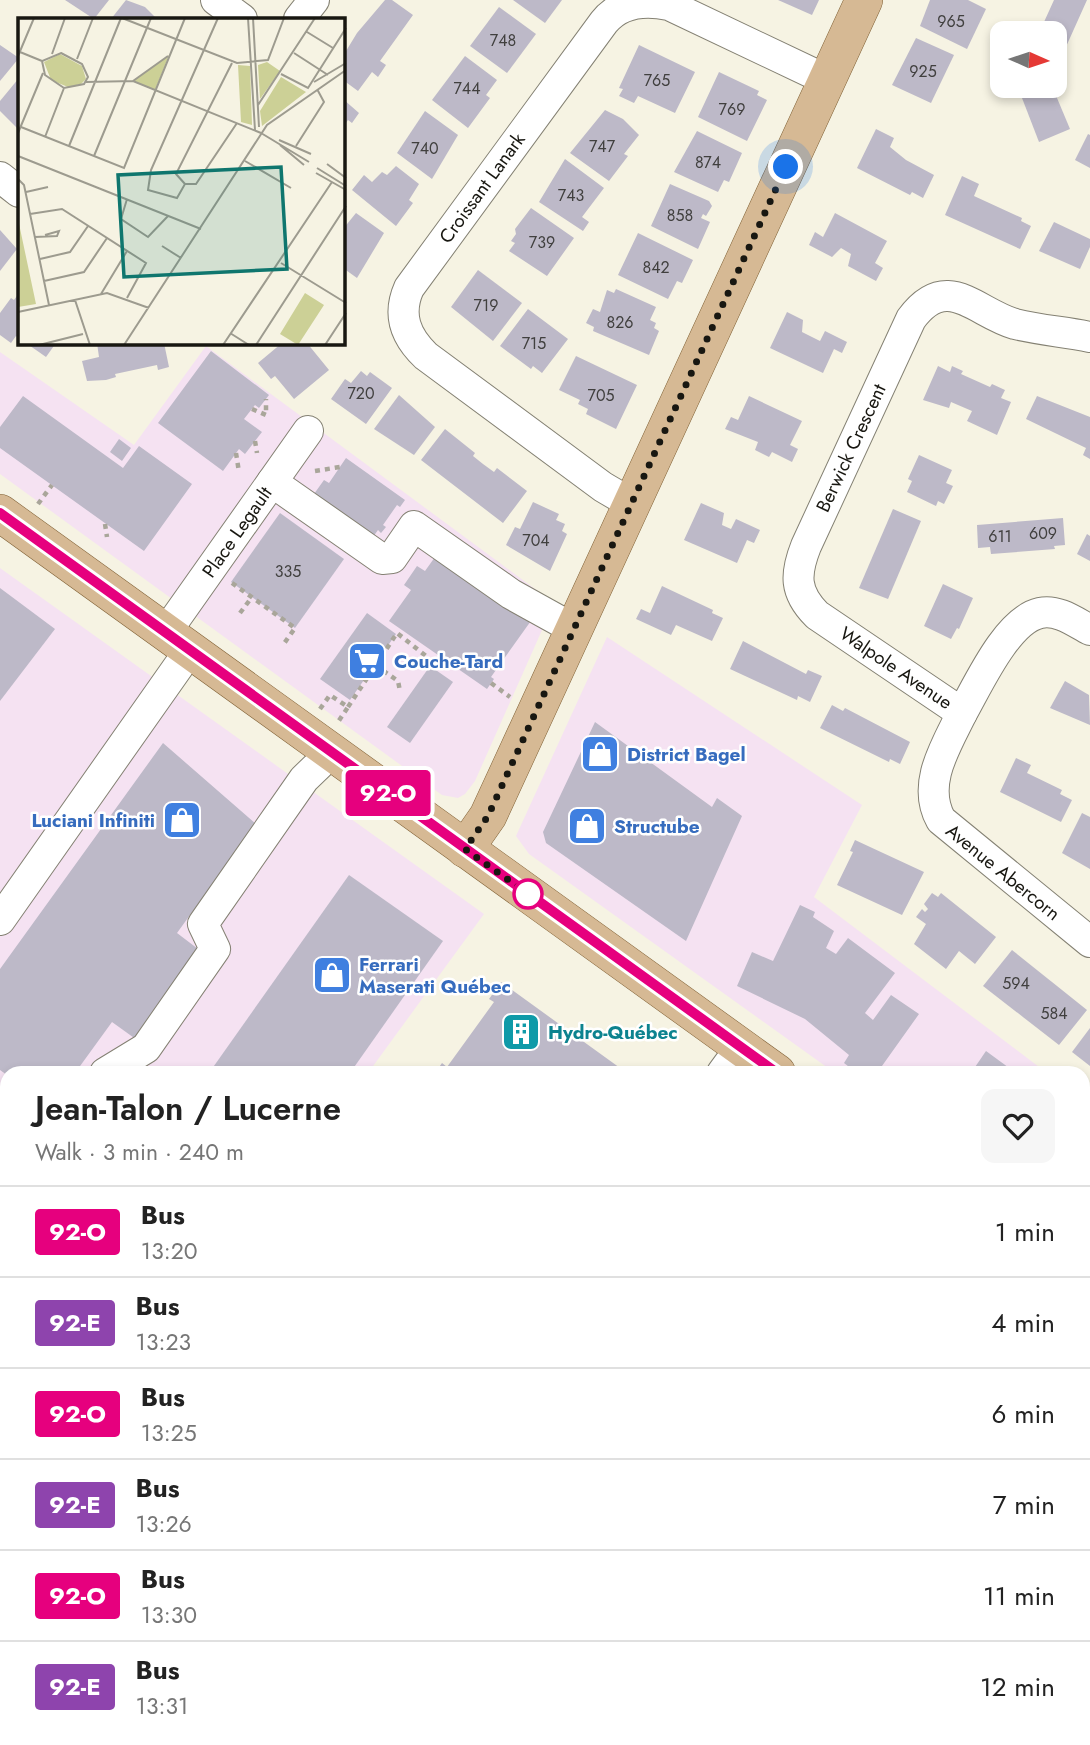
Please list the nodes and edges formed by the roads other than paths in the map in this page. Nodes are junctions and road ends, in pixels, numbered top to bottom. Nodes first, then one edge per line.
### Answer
1 (216, 0) edge
2 (314, 0) edge
3 (864, 0) edge
4 (241, 18) edge
5 (300, 18) edge
6 (827, 80) junction
7 (0, 177) edge
8 (18, 191) edge
9 (1090, 337) edge
10 (308, 431) dead end
11 (272, 482) junction
12 (632, 504) junction
13 (0, 513) edge
14 (817, 615) joint
15 (574, 629) junction
16 (1090, 630) edge
17 (178, 641) junction
18 (962, 713) junction
19 (335, 737) junction
20 (465, 849) junction
21 (0, 920) edge
22 (1090, 942) edge
23 (732, 1060) edge
24 (116, 1066) edge
25 (753, 1066) edge

1 - 4 street
2 - 5 street
3 - 6 main road
6 - 12 main road
6 - 12 street, Croissant Lanark
7 - 8 street
9 - 14 street, Berwick Crescent
10 - 11 street, Place Legault
11 - 15 street
11 - 17 street, Place Legault
12 - 15 main road
13 - 17 main road
14 - 18 street, Walpole Avenue
15 - 20 main road
16 - 18 street, Walpole Avenue
17 - 19 main road
17 - 21 street, Place Legault
18 - 22 street, Avenue Abercorn
19 - 20 main road
19 - 24 street
20 - 23 main road
23 - 25 main road

